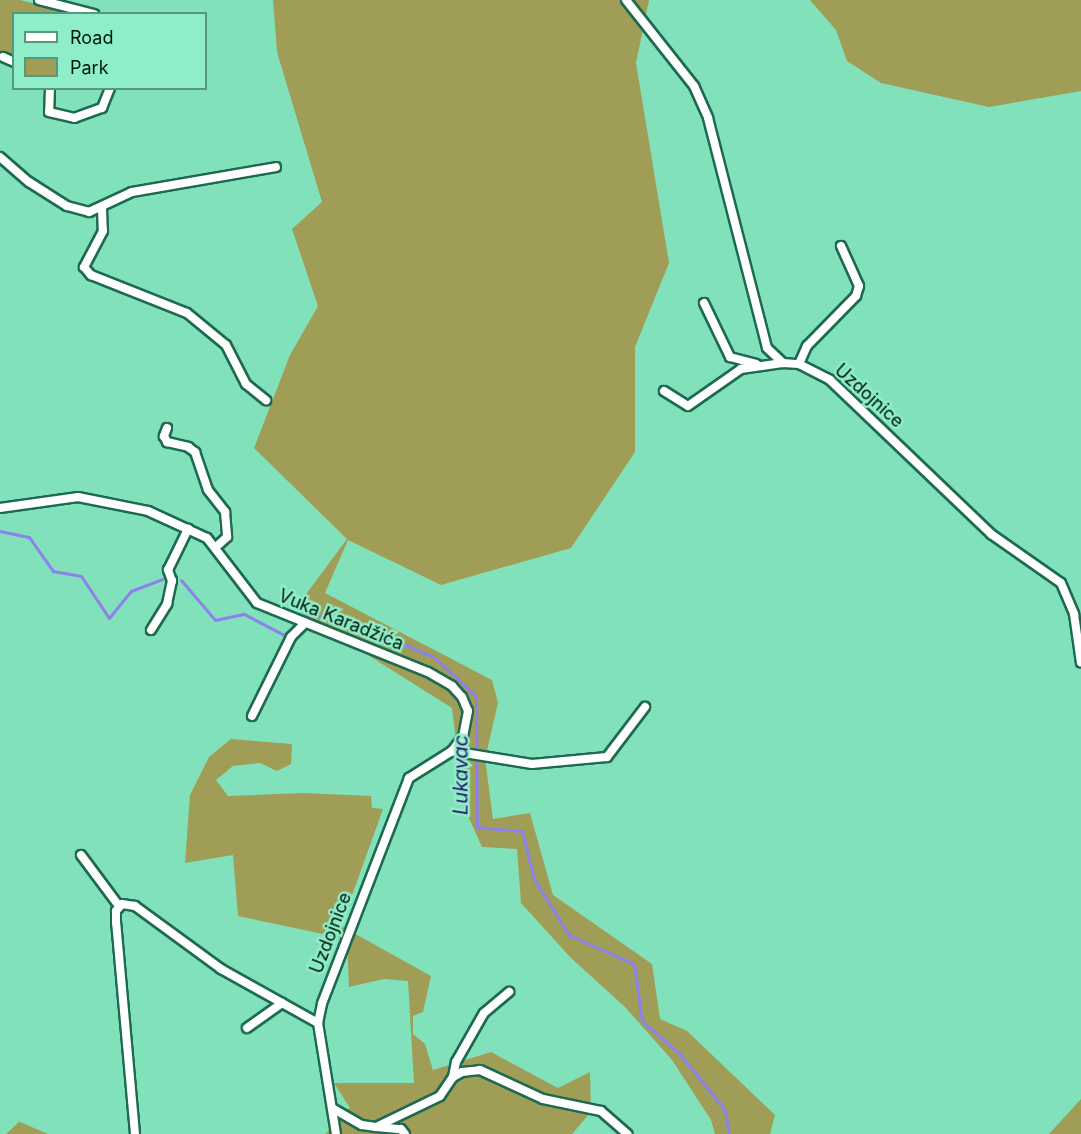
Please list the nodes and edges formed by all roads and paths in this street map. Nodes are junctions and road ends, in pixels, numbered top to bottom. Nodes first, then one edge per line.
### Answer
1 (39, 0) edge
2 (626, 0) edge
3 (86, 12) edge
4 (3, 57) dead end
5 (12, 61) edge
6 (50, 90) edge
7 (109, 90) edge
8 (0, 157) edge
9 (276, 167) dead end
10 (102, 208) junction
11 (841, 246) dead end
12 (704, 303) dead end
13 (783, 363) junction
14 (799, 364) junction
15 (757, 365) junction
16 (664, 391) dead end
17 (266, 400) dead end
18 (167, 428) dead end
19 (0, 508) edge
20 (188, 529) junction
21 (217, 546) junction
22 (305, 623) junction
23 (152, 630) dead end
24 (1081, 663) edge
25 (645, 707) dead end
26 (252, 716) dead end
27 (452, 751) junction
28 (81, 855) dead end
29 (118, 906) junction
30 (509, 992) dead end
31 (282, 1003) junction
32 (318, 1023) junction
33 (247, 1028) dead end
34 (453, 1077) junction
35 (332, 1108) junction
36 (376, 1127) junction
37 (135, 1134) edge
38 (336, 1134) edge
39 (405, 1134) edge
40 (627, 1134) edge

1 - 3 street
2 - 13 street
4 - 5 street
6 - 7 street
8 - 10 street
9 - 10 street
10 - 17 street
11 - 14 street
12 - 15 street
13 - 14 street, Uzdojnice
13 - 15 street, Uzdojnice
14 - 24 street, Uzdojnice
15 - 16 street
18 - 21 street
19 - 20 street, Vuka Karadžića
20 - 21 street, Vuka Karadžića
20 - 23 street
21 - 22 street, Vuka Karadžića
22 - 26 street
22 - 27 street, Vuka Karadžića
25 - 27 street
27 - 32 street, Uzdojnice
28 - 29 street
29 - 31 street
29 - 37 street
30 - 34 street
31 - 32 street
31 - 33 street
32 - 35 street, Uzdojnice
34 - 36 street
34 - 40 street
35 - 36 street
35 - 38 street
36 - 39 street

